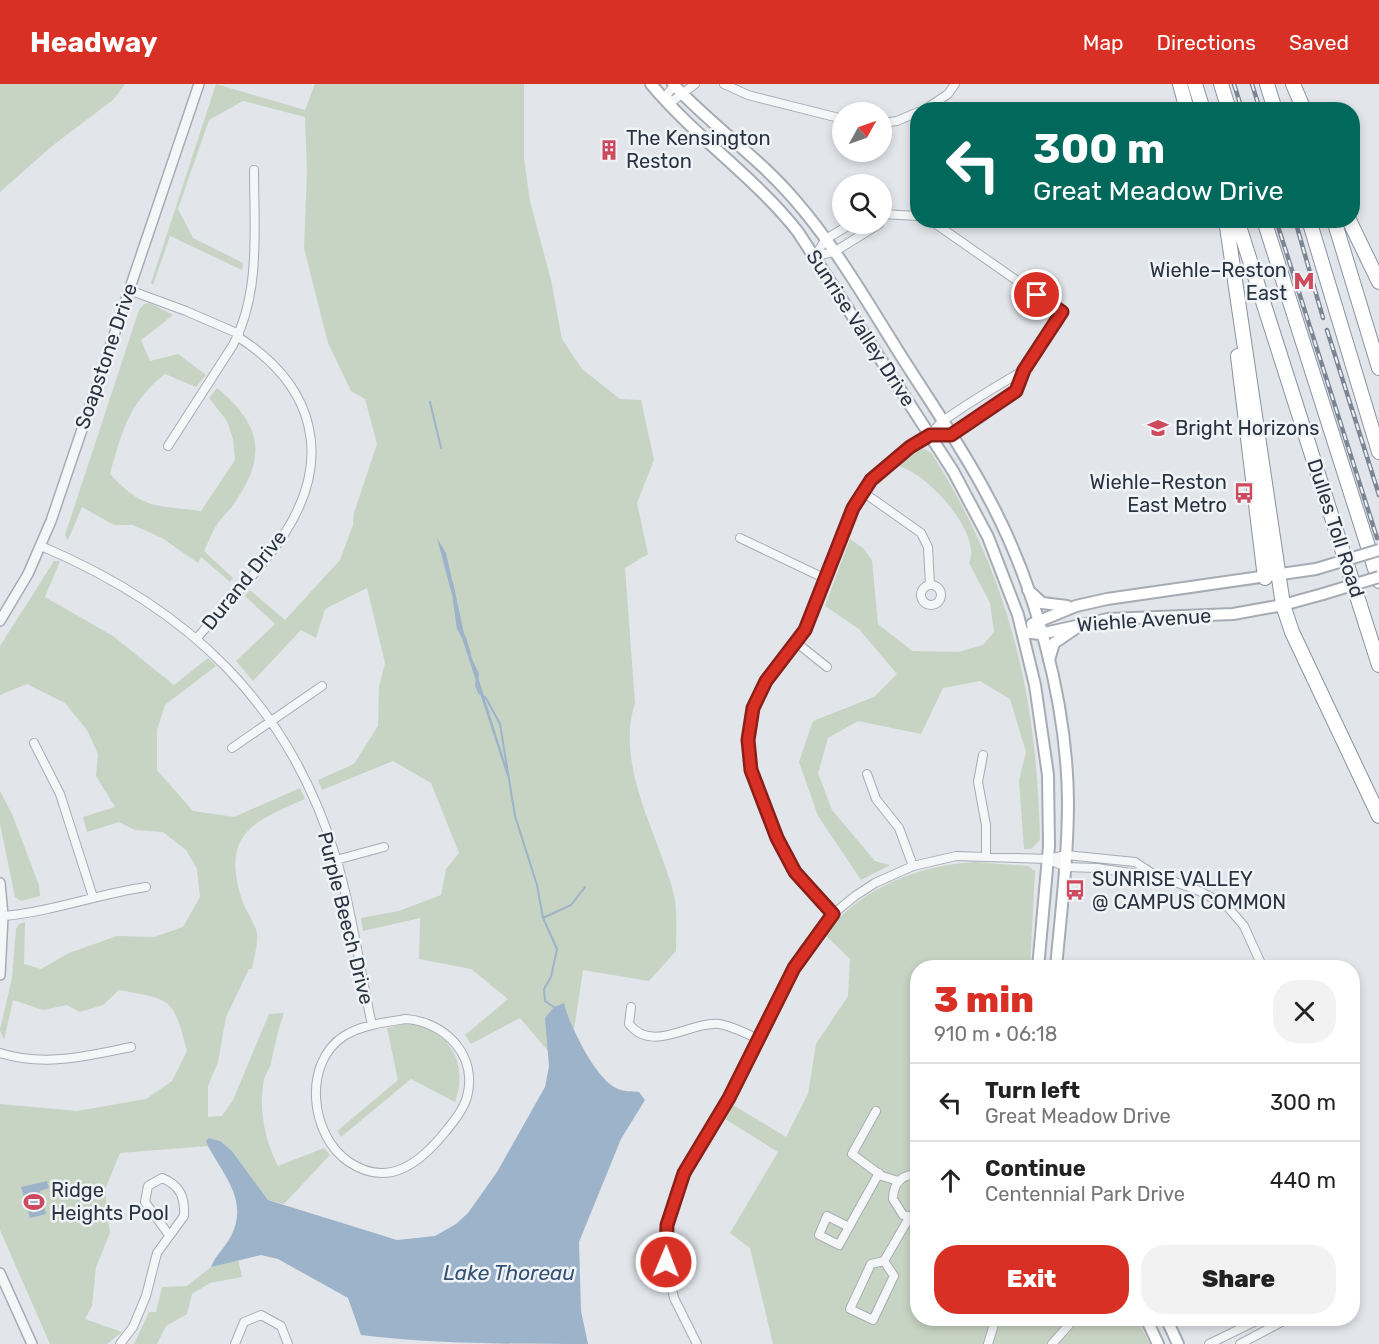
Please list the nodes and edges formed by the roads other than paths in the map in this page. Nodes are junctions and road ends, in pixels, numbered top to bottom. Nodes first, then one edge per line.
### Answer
1 (199, 84) edge
2 (651, 84) edge
3 (675, 84) edge
4 (695, 84) edge
5 (724, 84) edge
6 (955, 84) edge
7 (1180, 84) edge
8 (1195, 84) edge
9 (1221, 84) edge
10 (1267, 84) edge
11 (1292, 84) edge
12 (683, 94) junction
13 (666, 101) junction
14 (936, 102) edge
15 (1185, 102) edge
16 (1201, 102) edge
17 (1227, 102) edge
18 (1273, 102) edge
19 (1298, 102) edge
20 (910, 115) edge
21 (832, 116) edge
22 (892, 122) edge
23 (255, 170) dead end
24 (910, 217) edge
25 (892, 218) edge
26 (941, 228) edge
27 (1218, 228) edge
28 (1227, 228) edge
29 (1240, 228) edge
30 (1267, 228) edge
31 (1311, 228) edge
32 (1336, 228) edge
33 (1353, 228) edge
34 (834, 234) edge
35 (861, 234) edge
36 (826, 239) junction
37 (834, 252) junction
38 (815, 256) junction
39 (1379, 282) edge
40 (129, 290) junction
41 (238, 336) junction
42 (1379, 368) edge
43 (1024, 370) junction
44 (943, 421) junction
45 (930, 435) junction
46 (951, 435) junction
47 (168, 446) dead end
48 (1379, 452) edge
49 (863, 492) junction
50 (740, 538) dead end
51 (41, 546) junction
52 (1379, 550) edge
53 (1271, 577) junction
54 (826, 579) junction
55 (1379, 579) edge
56 (930, 585) dead end
57 (1026, 586) junction
58 (1283, 605) junction
59 (1076, 606) junction
60 (1037, 620) junction
61 (0, 621) edge
62 (1089, 621) junction
63 (1023, 632) junction
64 (1040, 634) junction
65 (197, 638) junction
66 (797, 643) junction
67 (1048, 664) junction
68 (1379, 665) edge
69 (826, 667) dead end
70 (322, 686) dead end
71 (270, 721) junction
72 (34, 743) dead end
73 (232, 748) dead end
74 (983, 755) dead end
75 (867, 774) dead end
76 (1379, 816) edge
77 (384, 847) dead end
78 (1066, 855) junction
79 (986, 856) junction
80 (1048, 859) junction
81 (336, 860) junction
82 (913, 866) junction
83 (1066, 867) junction
84 (1153, 874) junction
85 (0, 883) edge
86 (146, 887) dead end
87 (93, 897) junction
88 (833, 914) junction
89 (3, 916) junction
90 (1039, 960) edge
91 (1057, 960) edge
92 (1259, 960) edge
93 (0, 975) edge
94 (631, 1007) dead end
95 (372, 1026) junction
96 (759, 1039) junction
97 (131, 1047) dead end
98 (0, 1053) edge
99 (876, 1111) dead end
100 (879, 1173) junction
101 (910, 1175) edge
102 (898, 1181) junction
103 (909, 1218) joint
104 (849, 1227) dead end
105 (169, 1235) junction
106 (884, 1261) junction
107 (0, 1273) edge
108 (993, 1326) edge
109 (1068, 1326) edge
110 (1150, 1326) edge
111 (1170, 1326) edge
112 (1246, 1326) edge
113 (1274, 1326) edge
114 (32, 1344) edge
115 (120, 1344) edge
116 (235, 1344) edge
117 (288, 1344) edge
118 (697, 1344) edge
119 (987, 1344) edge
120 (1052, 1344) edge
121 (1158, 1344) edge
122 (1178, 1344) edge
123 (1209, 1344) edge
124 (1240, 1344) edge

1 - 40 street, Soapstone Drive
2 - 13 main road, Sunrise Valley Drive
3 - 12 main road, Sunrise Valley Drive
3 - 13 street
4 - 12 street
5 - 21 street
6 - 14 street
7 - 15 highway
8 - 16 highway
9 - 17 highway
10 - 18 highway
11 - 19 highway
12 - 13 street
12 - 36 main road, Sunrise Valley Drive
13 - 38 main road, Sunrise Valley Drive
20 - 22 street
23 - 41 street
24 - 25 street
26 - 43 street
27 - 53 highway
28 - 53 highway
29 - 68 highway, Dulles Toll Road
30 - 55 highway
31 - 48 highway
32 - 42 highway
33 - 39 highway
34 - 36 street
35 - 37 street
36 - 37 main road, Sunrise Valley Drive
36 - 38 street
37 - 38 street
37 - 44 main road, Sunrise Valley Drive
38 - 45 main road, Sunrise Valley Drive
40 - 41 street, Durand Drive
40 - 51 street, Soapstone Drive
41 - 47 street
41 - 65 street, Durand Drive
43 - 44 street
43 - 46 street
44 - 45 street
44 - 46 main road, Sunrise Valley Drive
45 - 46 street
45 - 49 street
45 - 63 main road, Sunrise Valley Drive
46 - 57 main road, Sunrise Valley Drive
49 - 54 street
49 - 56 street
50 - 54 street
51 - 61 street, Soapstone Drive
51 - 65 street, Purple Beech Drive
52 - 53 main road, Wiehle Avenue, bridge
53 - 58 highway
53 - 59 main road, Wiehle Avenue
54 - 66 street
55 - 58 main road, Wiehle Avenue, bridge
57 - 59 main road
57 - 60 main road, Sunrise Valley Drive
58 - 62 main road, Wiehle Avenue
58 - 76 highway
59 - 60 main road, Wiehle Avenue
60 - 63 main road, Wiehle Avenue
60 - 64 main road, Sunrise Valley Drive
62 - 64 main road, Wiehle Avenue
62 - 67 main road
63 - 64 main road, Wiehle Avenue
63 - 80 main road, Sunrise Valley Drive
64 - 67 main road, Sunrise Valley Drive
65 - 71 street, Purple Beech Drive
66 - 69 street
66 - 88 street
67 - 78 main road, Sunrise Valley Drive
70 - 71 street
71 - 73 street
71 - 81 street, Purple Beech Drive
72 - 87 street
74 - 79 street
75 - 82 street
77 - 81 street
78 - 80 street
78 - 83 main road, Sunrise Valley Drive
78 - 84 street
79 - 80 street
79 - 82 street
80 - 83 street
80 - 90 main road, Sunrise Valley Drive
81 - 95 street, Purple Beech Drive
82 - 88 street
83 - 84 street
83 - 91 main road, Sunrise Valley Drive
84 - 92 street
85 - 89 street
86 - 87 street
87 - 89 street
88 - 96 street
89 - 93 street
94 - 96 street
95 - 95 street, Purple Beech Drive
96 - 118 street
97 - 98 street
99 - 100 street
100 - 102 street
100 - 104 street
101 - 102 street
102 - 103 street
103 - 106 street
105 - 105 street
105 - 115 street
106 - 106 street
107 - 114 street
108 - 119 street
109 - 120 street
110 - 121 main road
111 - 122 main road
112 - 123 street
113 - 124 street
116 - 117 street

